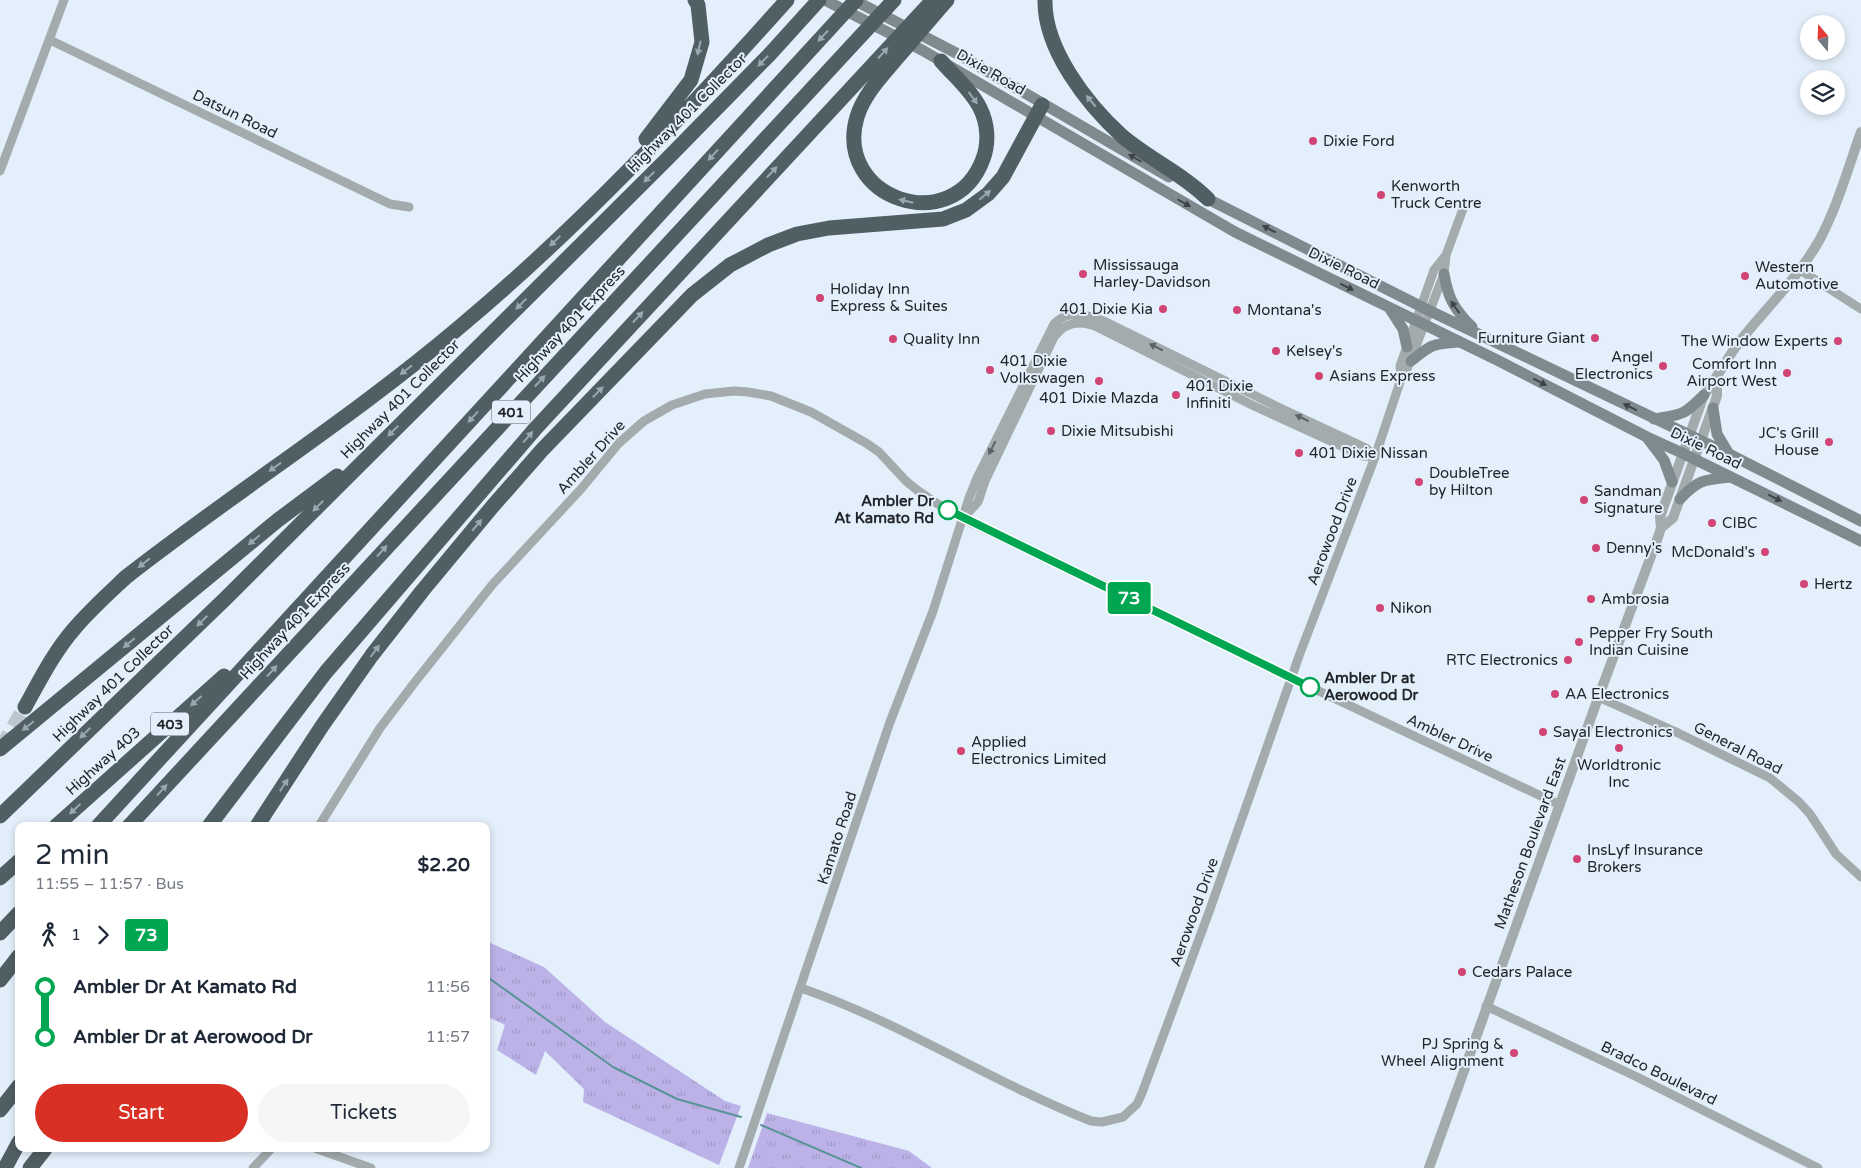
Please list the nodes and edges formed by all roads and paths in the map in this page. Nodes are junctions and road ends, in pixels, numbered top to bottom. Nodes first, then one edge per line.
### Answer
1 (64, 0) edge
2 (695, 0) edge
3 (787, 0) edge
4 (820, 0) edge
5 (825, 0) edge
6 (855, 0) edge
7 (894, 0) edge
8 (933, 0) edge
9 (947, 0) edge
10 (1045, 0) edge
11 (50, 40) junction
12 (941, 61) junction
13 (1039, 110) junction
14 (1861, 132) edge
15 (0, 171) edge
16 (1208, 199) junction
17 (1464, 206) dead end
18 (409, 207) dead end
19 (590, 208) junction
20 (1446, 255) junction
21 (1800, 270) junction
22 (1444, 274) junction
23 (1387, 306) junction
24 (1425, 308) junction
25 (1861, 309) edge
26 (1420, 323) junction
27 (1479, 333) junction
28 (1460, 342) junction
29 (1407, 347) junction
30 (1411, 361) junction
31 (1401, 378) junction
32 (1717, 378) junction
33 (1704, 395) junction
34 (1713, 408) junction
35 (1654, 419) junction
36 (1690, 436) junction
37 (1647, 437) junction
38 (1701, 441) junction
39 (377, 447) junction
40 (1682, 453) junction
41 (1729, 454) junction
42 (1375, 457) junction
43 (1694, 459) junction
44 (1731, 477) junction
45 (1672, 482) junction
46 (1680, 500) junction
47 (963, 518) junction
48 (1861, 521) edge
49 (1661, 528) junction
50 (1861, 541) edge
51 (285, 622) junction
52 (1292, 678) junction
53 (1598, 697) junction
54 (25, 707) tunnel mouth
55 (0, 749) edge
56 (1560, 805) junction
57 (0, 816) edge
58 (60, 822) edge
59 (102, 822) edge
60 (133, 822) edge
61 (214, 822) edge
62 (260, 822) edge
63 (322, 822) edge
64 (15, 865) edge
65 (1861, 877) edge
66 (0, 878) edge
67 (15, 917) edge
68 (0, 933) edge
69 (15, 951) edge
70 (15, 961) edge
71 (0, 967) edge
72 (0, 980) edge
73 (801, 988) junction
74 (1486, 1006) junction
75 (15, 1091) edge
76 (0, 1110) edge
77 (15, 1149) edge
78 (43, 1152) edge
79 (268, 1152) edge
80 (326, 1152) edge
81 (5, 1168) edge
82 (30, 1168) edge
83 (253, 1168) edge
84 (371, 1168) edge
85 (739, 1168) edge
86 (1429, 1168) edge
87 (1818, 1168) edge

1 - 11 street
2 -> 19 highway
3 - 19 highway
4 -> 39 highway, Highway 401 Collector
5 - 12 main road, Dixie Road
6 - 13 main road, Dixie Road
6 -> 51 highway, Highway 401 Express / 401
60 -> 7 highway, Highway 401 Express / 401
61 -> 8 highway, 401
12 -> 9 highway
16 -> 10 highway
11 - 15 street
11 - 18 street, Datsun Road
12 - 13 main road, Dixie Road
16 -> 13 main road, Dixie Road
13 -> 23 main road, Dixie Road
62 -> 13 highway
14 - 21 street, Matheson Boulevard East
24 -> 16 main road, Dixie Road
17 - 20 street, Aerowood Drive
19 -> 54 highway
20 - 22 street, Aerowood Drive
20 - 24 street, Aerowood Drive
21 - 25 street
21 - 32 street, Matheson Boulevard East
22 - 24 street, Aerowood Drive
27 -> 22 main road
23 - 26 main road, Dixie Road
23 - 29 main road
24 - 26 street, Aerowood Drive
24 - 27 main road, Dixie Road
26 - 28 main road, Dixie Road
26 - 29 street, Aerowood Drive
26 - 30 street, Aerowood Drive
35 -> 27 main road, Dixie Road
28 - 30 main road
28 -> 37 main road, Dixie Road
29 - 31 street, Aerowood Drive
30 - 31 street, Aerowood Drive
31 - 42 street, Aerowood Drive
32 - 33 street, Matheson Boulevard East
32 - 34 street, Matheson Boulevard East
33 - 35 main road
33 - 36 street, Matheson Boulevard East
34 - 38 street, Matheson Boulevard East
34 - 41 main road
35 - 36 main road, Dixie Road
36 - 38 main road, Dixie Road
36 - 40 street, Matheson Boulevard East
37 - 40 main road, Dixie Road
37 - 45 main road
38 - 41 main road, Dixie Road
38 - 43 street, Matheson Boulevard East
39 -> 55 highway
39 -> 57 highway, Highway 401 Collector
40 - 43 main road, Dixie Road
40 - 45 street, Matheson Boulevard East
41 - 48 main road, Dixie Road
42 - 47 street
42 - 52 street, Aerowood Drive
43 - 44 main road, Dixie Road
43 - 46 street, Matheson Boulevard East
44 - 46 main road
44 -> 50 main road, Dixie Road
45 - 49 street, Matheson Boulevard East
46 - 49 street, Matheson Boulevard East
47 - 52 street, Ambler Drive
47 - 63 street, Ambler Drive
47 - 73 street, Kamato Road
49 - 53 street, Matheson Boulevard East
51 -> 58 highway, Highway 403 / 403
51 - 59 highway, Highway 401 Express / 401
52 - 56 street, Ambler Drive
52 - 73 street, Aerowood Drive
53 - 56 street, Matheson Boulevard East
53 - 65 street, General Road
56 - 74 street, Matheson Boulevard East
64 - 66 highway
67 - 68 highway
69 - 71 highway
70 - 72 highway
73 - 85 street, Kamato Road
74 - 86 street, Matheson Boulevard East
74 - 87 street, Bradco Boulevard
75 - 76 highway
77 - 81 highway
78 - 82 highway
79 - 83 street
80 - 84 street

